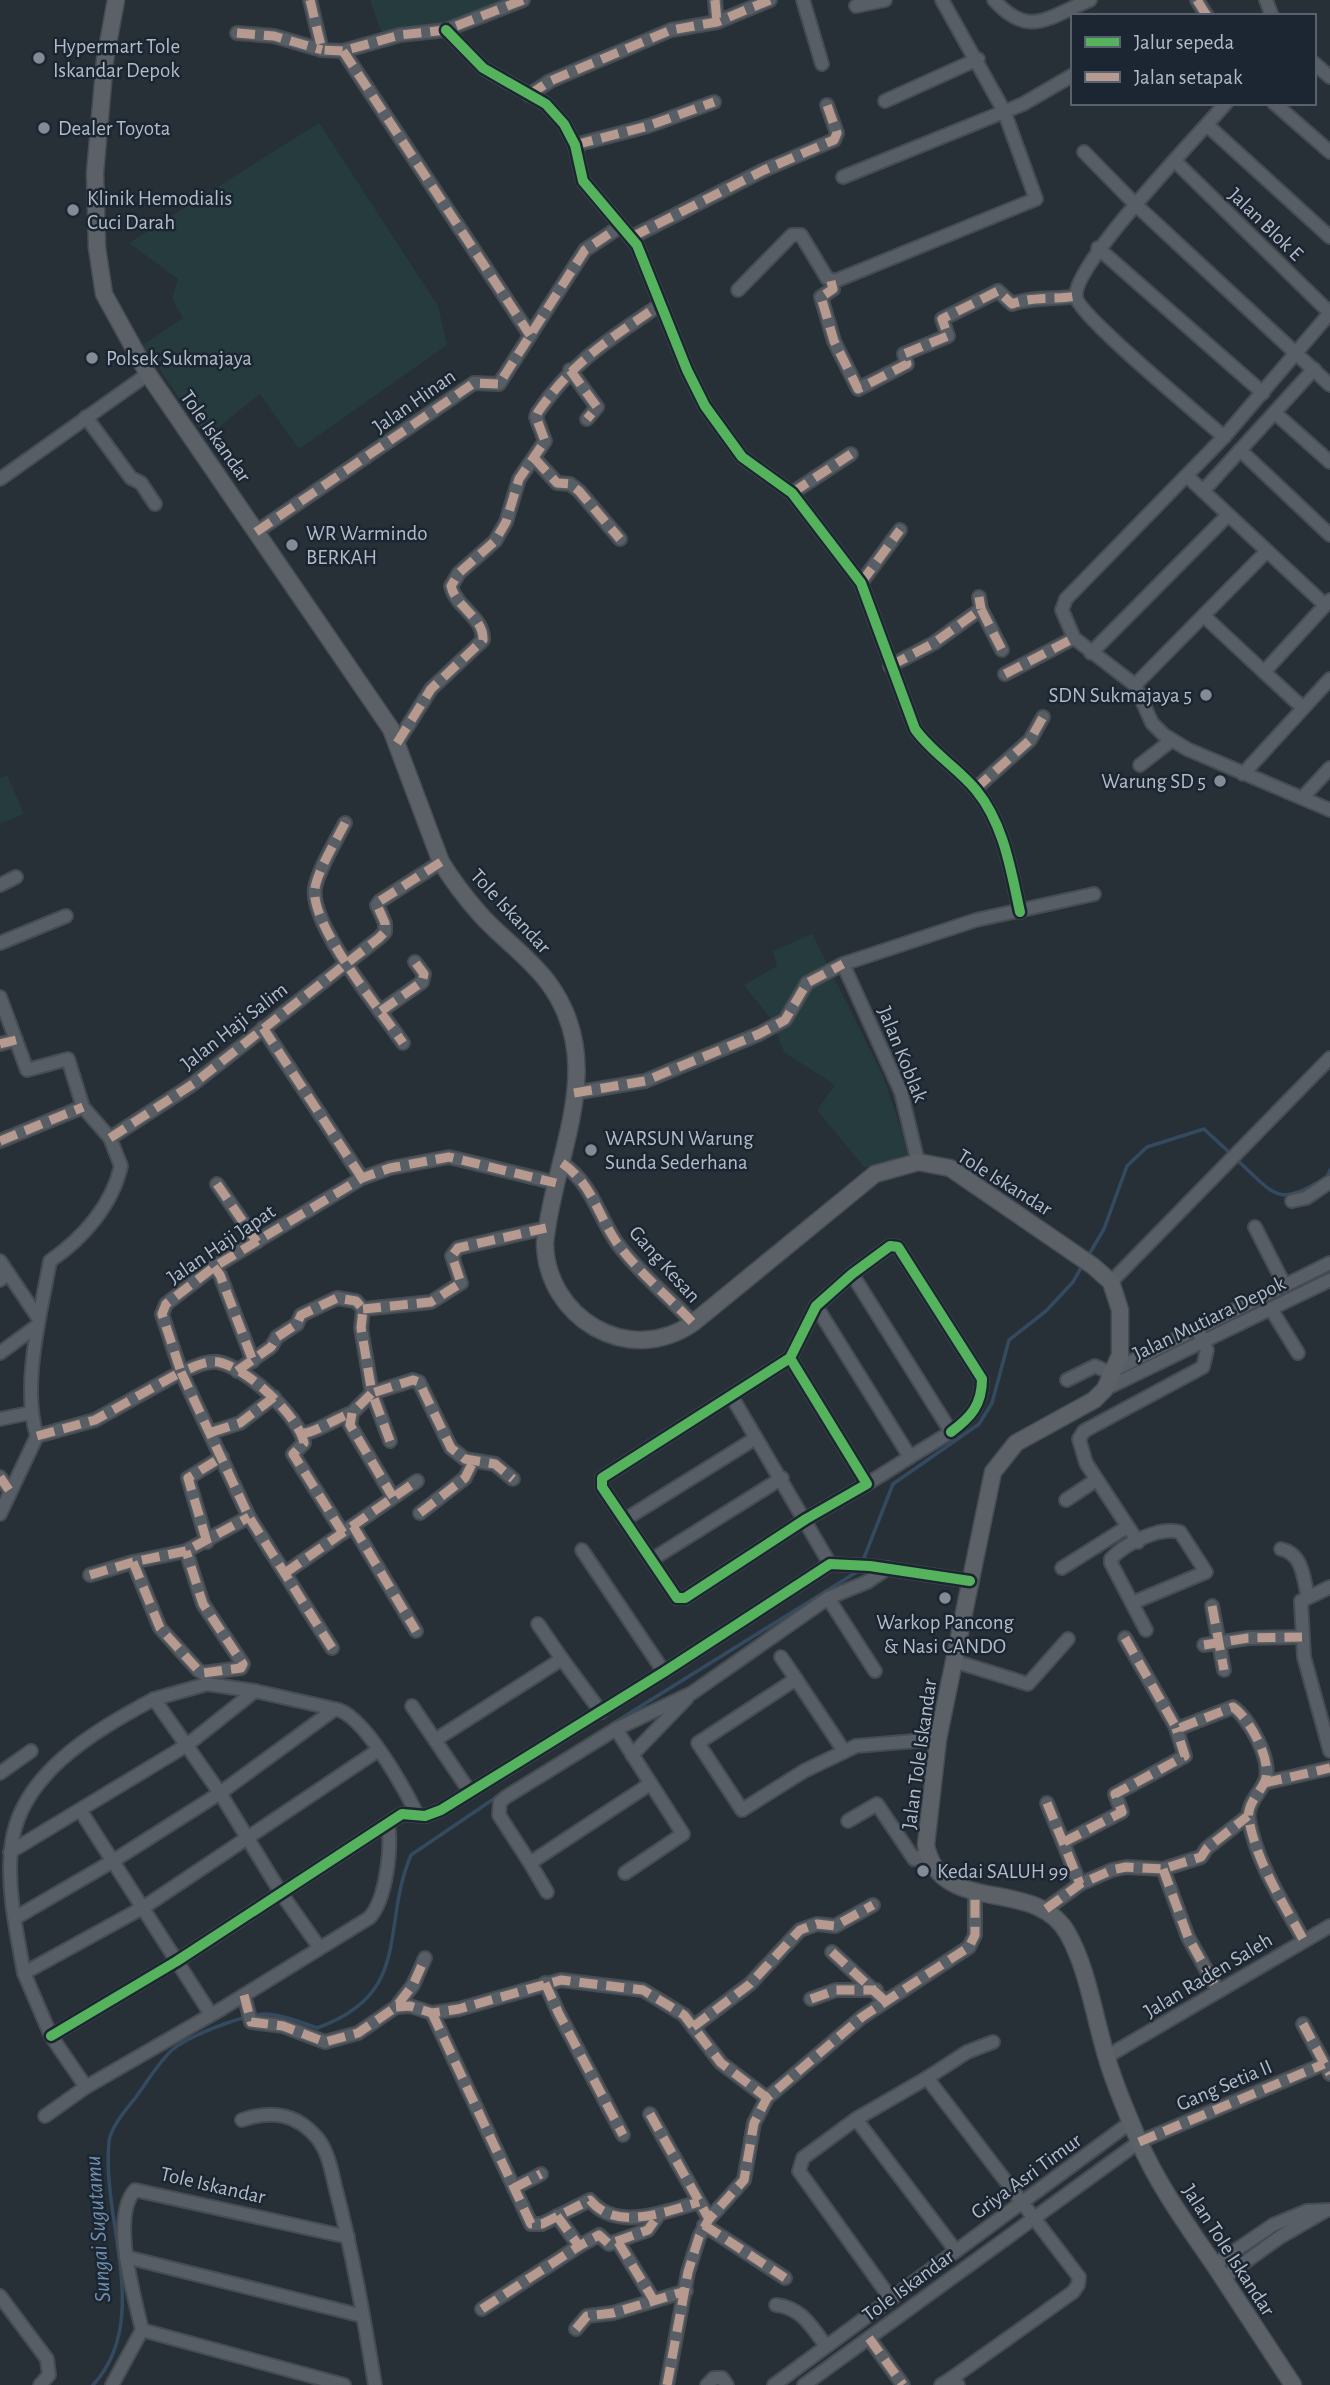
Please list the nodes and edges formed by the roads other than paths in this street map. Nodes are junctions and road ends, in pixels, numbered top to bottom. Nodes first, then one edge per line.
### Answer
1 (116, 0) edge
2 (310, 0) edge
3 (523, 0) edge
4 (715, 0) edge
5 (770, 0) edge
6 (803, 0) edge
7 (885, 0) edge
8 (942, 0) edge
9 (994, 0) edge
10 (1090, 0) edge
11 (856, 6) dead end
12 (717, 22) junction
13 (446, 30) junction
14 (237, 33) dead end
15 (322, 50) junction
16 (343, 51) junction
17 (978, 59) junction
18 (822, 64) dead end
19 (1316, 65) edge
20 (1071, 76) edge
21 (1330, 77) edge
22 (529, 95) junction
23 (885, 101) dead end
24 (715, 102) dead end
25 (827, 105) dead end
26 (1224, 105) edge
27 (1276, 105) edge
28 (1004, 111) junction
29 (1208, 125) junction
30 (575, 145) junction
31 (1084, 152) dead end
32 (1330, 152) edge
33 (1176, 162) junction
34 (843, 177) dead end
35 (1136, 205) junction
36 (621, 226) junction
37 (632, 237) junction
38 (1330, 237) edge
39 (1098, 248) junction
40 (831, 281) junction
41 (738, 290) dead end
42 (1076, 296) junction
43 (661, 304) junction
44 (1330, 313) edge
45 (530, 335) junction
46 (1297, 355) junction
47 (1314, 369) junction
48 (570, 370) junction
49 (148, 374) junction
50 (1330, 385) edge
51 (1263, 393) junction
52 (1275, 413) junction
53 (86, 417) junction
54 (587, 419) dead end
55 (1224, 436) junction
56 (1240, 450) junction
57 (851, 454) dead end
58 (534, 458) junction
59 (1330, 462) edge
60 (1187, 476) junction
61 (0, 479) edge
62 (1202, 491) junction
63 (792, 494) junction
64 (155, 504) dead end
65 (1228, 516) junction
66 (900, 530) dead end
67 (257, 532) junction
68 (1330, 535) edge
69 (620, 539) dead end
70 (1267, 551) junction
71 (861, 583) junction
72 (1327, 602) edge
73 (1205, 617) junction
74 (1074, 638) junction
75 (1002, 650) dead end
76 (1091, 653) junction
77 (890, 666) junction
78 (1265, 672) junction
79 (1005, 674) dead end
80 (1330, 679) edge
81 (1135, 685) junction
82 (1302, 707) junction
83 (1043, 717) dead end
84 (1172, 740) junction
85 (397, 743) junction
86 (1140, 765) dead end
87 (1330, 768) edge
88 (1243, 774) junction
89 (975, 789) junction
90 (1304, 796) junction
91 (1330, 810) edge
92 (345, 823) dead end
93 (441, 862) junction
94 (16, 877) dead end
95 (0, 885) edge
96 (1094, 894) dead end
97 (1020, 912) junction
98 (66, 916) dead end
99 (0, 943) edge
100 (415, 961) dead end
101 (347, 963) junction
102 (843, 964) junction
103 (0, 997) edge
104 (381, 1011) junction
105 (263, 1028) junction
106 (16, 1040) junction
107 (403, 1043) dead end
108 (0, 1044) edge
109 (1329, 1061) edge
110 (574, 1093) junction
111 (83, 1107) junction
112 (110, 1138) junction
113 (0, 1141) edge
114 (919, 1161) junction
115 (562, 1163) junction
116 (362, 1178) junction
117 (1330, 1182) edge
118 (556, 1183) junction
119 (217, 1184) dead end
120 (1292, 1201) dead end
121 (1255, 1227) dead end
122 (546, 1228) junction
123 (257, 1242) junction
124 (0, 1261) edge
125 (1330, 1263) edge
126 (214, 1267) junction
127 (852, 1274) junction
128 (4, 1276) edge
129 (1330, 1280) edge
130 (1111, 1282) junction
131 (1284, 1284) junction
132 (816, 1306) junction
133 (363, 1309) junction
134 (1271, 1309) junction
135 (37, 1323) junction
136 (692, 1323) junction
137 (1197, 1328) junction
138 (1204, 1341) junction
139 (0, 1353) edge
140 (1298, 1353) dead end
141 (789, 1358) junction
142 (253, 1360) junction
143 (237, 1371) junction
144 (1115, 1371) junction
145 (181, 1372) junction
146 (1134, 1376) junction
147 (1067, 1380) dead end
148 (1105, 1389) junction
149 (372, 1393) junction
150 (732, 1396) junction
151 (274, 1397) junction
152 (1147, 1399) junction
153 (30, 1413) junction
154 (352, 1413) junction
155 (0, 1419) edge
156 (212, 1432) junction
157 (951, 1432) junction
158 (303, 1433) junction
159 (37, 1436) junction
160 (756, 1438) junction
161 (390, 1441) dead end
162 (222, 1457) junction
163 (910, 1457) junction
164 (473, 1462) junction
165 (0, 1477) edge
166 (782, 1478) junction
167 (513, 1479) dead end
168 (1096, 1480) junction
169 (417, 1481) dead end
170 (867, 1484) junction
171 (9, 1490) junction
172 (393, 1497) junction
173 (1066, 1500) dead end
174 (420, 1513) dead end
175 (0, 1514) edge
176 (249, 1517) junction
177 (806, 1518) junction
178 (624, 1520) junction
179 (1127, 1527) junction
180 (348, 1530) junction
181 (207, 1542) junction
182 (1138, 1542) junction
183 (1281, 1549) dead end
184 (582, 1550) dead end
185 (186, 1551) junction
186 (651, 1560) junction
187 (133, 1562) junction
188 (834, 1564) junction
189 (1062, 1567) dead end
190 (888, 1568) junction
191 (1206, 1572) junction
192 (285, 1573) junction
193 (90, 1575) dead end
194 (970, 1581) junction
195 (1212, 1585) dead end
196 (1330, 1587) edge
197 (828, 1598) junction
198 (1304, 1599) junction
199 (1132, 1603) junction
200 (1212, 1606) dead end
201 (538, 1624) dead end
202 (1146, 1630) dead end
203 (416, 1631) dead end
204 (1302, 1637) junction
205 (1068, 1639) dead end
206 (1125, 1639) dead end
207 (1211, 1643) junction
208 (332, 1648) dead end
209 (781, 1657) dead end
210 (562, 1660) junction
211 (954, 1661) junction
212 (1224, 1670) dead end
213 (876, 1671) dead end
214 (664, 1672) junction
215 (796, 1679) junction
216 (255, 1691) junction
217 (692, 1693) junction
218 (154, 1699) junction
219 (412, 1706) dead end
220 (335, 1709) junction
221 (601, 1712) junction
222 (1176, 1728) junction
223 (616, 1729) junction
224 (938, 1739) junction
225 (435, 1740) junction
226 (187, 1745) junction
227 (31, 1751) dead end
228 (377, 1751) junction
229 (844, 1751) junction
230 (1330, 1751) edge
231 (632, 1755) junction
232 (1330, 1768) edge
233 (0, 1773) edge
234 (1264, 1783) junction
235 (650, 1784) junction
236 (470, 1791) junction
237 (220, 1793) junction
238 (1047, 1803) dead end
239 (80, 1810) junction
240 (417, 1814) junction
241 (1248, 1816) junction
242 (848, 1821) dead end
243 (388, 1824) junction
244 (247, 1839) junction
245 (1064, 1842) junction
246 (10, 1852) junction
247 (928, 1854) junction
248 (114, 1861) junction
249 (530, 1863) junction
250 (1163, 1869) junction
251 (625, 1873) dead end
252 (1080, 1884) junction
253 (547, 1892) dead end
254 (975, 1892) junction
255 (281, 1893) junction
256 (873, 1905) dead end
257 (144, 1907) junction
258 (1046, 1909) junction
259 (15, 1918) junction
260 (1330, 1926) edge
261 (1304, 1941) junction
262 (319, 1947) junction
263 (832, 1952) dead end
264 (425, 1958) dead end
265 (177, 1961) junction
266 (24, 1973) junction
267 (545, 1983) junction
268 (876, 1990) junction
269 (1218, 1991) junction
270 (246, 1998) junction
271 (811, 1999) dead end
272 (885, 2001) junction
273 (396, 2007) junction
274 (210, 2013) junction
275 (432, 2013) junction
276 (1303, 2024) dead end
277 (693, 2027) junction
278 (51, 2036) junction
279 (993, 2042) dead end
280 (1106, 2057) junction
281 (1327, 2069) edge
282 (927, 2078) junction
283 (86, 2087) junction
284 (767, 2098) junction
285 (650, 2114) dead end
286 (45, 2116) dead end
287 (856, 2119) junction
288 (242, 2120) dead end
289 (1131, 2122) junction
290 (623, 2135) dead end
291 (1139, 2143) junction
292 (541, 2174) dead end
293 (514, 2188) junction
294 (699, 2202) junction
295 (1023, 2203) junction
296 (1328, 2211) edge
297 (659, 2214) junction
298 (557, 2216) junction
299 (1035, 2218) junction
300 (706, 2222) junction
301 (348, 2237) junction
302 (618, 2242) junction
303 (579, 2246) junction
304 (956, 2251) junction
305 (126, 2257) junction
306 (1218, 2271) junction
307 (785, 2278) dead end
308 (686, 2291) junction
309 (0, 2296) edge
310 (653, 2299) junction
311 (891, 2299) junction
312 (776, 2305) dead end
313 (482, 2309) dead end
314 (363, 2316) junction
315 (576, 2329) dead end
316 (142, 2330) junction
317 (869, 2338) junction
318 (826, 2346) junction
319 (950, 2383) edge
320 (1288, 2383) edge
321 (40, 2385) edge
322 (112, 2385) edge
323 (344, 2385) edge
324 (375, 2385) edge
325 (667, 2385) edge
326 (707, 2385) edge
327 (727, 2385) edge
328 (774, 2385) edge
329 (804, 2385) edge
330 (903, 2385) edge

1 - 49 main road, Tole Iskandar
2 - 15 street
3 - 13 street
4 - 12 street
5 - 12 street
6 - 18 street
7 - 11 street
8 - 17 street
9 - 10 street
12 - 22 street
13 - 16 street
13 - 22 street
14 - 15 street
15 - 16 street
16 - 45 street
17 - 23 street
17 - 28 street
19 - 21 street
20 - 28 street
22 - 30 street
24 - 30 street
25 - 37 street
26 - 29 street
27 - 32 street
28 - 34 street
28 - 40 street
29 - 33 street
29 - 38 street
30 - 36 street
31 - 35 street
33 - 35 street
33 - 44 street, Jalan Blok E
35 - 39 street
35 - 46 street
36 - 37 street
36 - 45 street, Jalan Hinan
37 - 43 street
39 - 42 street
39 - 51 street
40 - 41 street
40 - 42 street
42 - 55 street
43 - 48 street
43 - 63 street
44 - 46 street
45 - 67 street, Jalan Hinan
46 - 47 street
46 - 51 street
47 - 50 street
47 - 52 street
48 - 54 street
48 - 58 street
49 - 53 street
49 - 67 main road, Tole Iskandar
51 - 55 street
52 - 56 street
52 - 59 street
53 - 61 street
53 - 64 street
55 - 60 street
56 - 62 street
56 - 68 street
57 - 63 street
58 - 69 street
58 - 85 street
60 - 62 street
60 - 74 street
62 - 65 street
63 - 71 street
65 - 70 street
65 - 76 street
66 - 71 street
67 - 85 main road, Tole Iskandar
70 - 72 street
70 - 73 street
71 - 77 street
72 - 78 street
73 - 78 street
73 - 81 street
74 - 76 street
74 - 79 street
75 - 77 street
76 - 81 street
77 - 89 street
78 - 82 street
80 - 82 street
81 - 84 street
82 - 88 street
83 - 89 street
84 - 86 street
84 - 88 street
85 - 93 main road, Tole Iskandar
87 - 90 street
88 - 90 street
89 - 97 street
90 - 91 street
92 - 101 street
93 - 101 street, Jalan Haji Salim
93 - 110 main road, Tole Iskandar
94 - 95 street
96 - 97 street
97 - 102 street
98 - 99 street
100 - 104 street
101 - 104 street
101 - 105 street, Jalan Haji Salim
102 - 110 street
102 - 114 street, Jalan Koblak
103 - 106 street
104 - 107 street
105 - 112 street, Jalan Haji Salim
105 - 116 street
106 - 108 street
106 - 111 street
109 - 130 street
110 - 115 main road, Tole Iskandar
111 - 112 street
111 - 113 street
112 - 135 street
114 - 130 main road, Tole Iskandar
114 - 136 main road, Tole Iskandar
115 - 118 main road, Tole Iskandar
115 - 136 street, Gang Kesan
116 - 118 street, Jalan Haji Japat
116 - 123 street, Jalan Haji Japat
117 - 120 street
118 - 122 main road, Tole Iskandar
119 - 123 street
121 - 131 street
122 - 133 street
122 - 136 main road, Tole Iskandar
123 - 126 street, Jalan Haji Japat
124 - 128 street
125 - 131 street, Jalan Mutiara Depok
126 - 142 street
126 - 145 street, Jalan Haji Japat
127 - 132 street
127 - 157 street
127 - 157 street
128 - 135 street
129 - 134 street, Jalan Mutiara Depok
130 - 144 main road, Jalan Tole Iskandar
131 - 137 street, Jalan Mutiara Depok
132 - 141 street
132 - 163 street
133 - 142 street
133 - 149 street
134 - 138 street, Jalan Mutiara Depok
134 - 140 street
135 - 139 street
135 - 153 street
137 - 138 street
137 - 144 street, Jalan Mutiara Depok
138 - 146 street, Jalan Mutiara Depok
138 - 152 street
141 - 150 street
141 - 170 street
142 - 143 street
143 - 145 street
143 - 151 street
144 - 147 street
144 - 148 main road, Jalan Tole Iskandar
145 - 156 street
145 - 159 street
146 - 148 street, Jalan Mutiara Depok
146 - 152 street
148 - 194 main road, Jalan Tole Iskandar
149 - 154 street
149 - 161 street
149 - 164 street
150 - 160 street
150 - 178 street
151 - 156 street
151 - 158 street
152 - 168 street
153 - 155 street
153 - 159 street
154 - 158 street
154 - 172 street
156 - 162 street
157 - 163 street
158 - 180 street
159 - 171 street
160 - 166 street
160 - 178 street
162 - 176 street
162 - 181 street
163 - 170 street
164 - 167 street
164 - 174 street
165 - 171 street
166 - 177 street
166 - 186 street
168 - 173 street
168 - 179 street
169 - 172 street
170 - 177 street
171 - 175 street
172 - 180 street
176 - 181 street
176 - 192 street
177 - 186 street
177 - 188 street
178 - 186 street
179 - 182 street
179 - 189 street
180 - 192 street
180 - 203 street
181 - 185 street
182 - 191 street
182 - 199 street
183 - 198 street
184 - 214 street
185 - 187 street
185 - 187 street
187 - 193 street
188 - 190 street
188 - 214 street
190 - 194 street
190 - 197 street
191 - 195 street
191 - 199 street
192 - 208 street
194 - 211 main road, Jalan Tole Iskandar
196 - 198 street
197 - 213 street
197 - 217 street
198 - 204 street
199 - 202 street
200 - 207 street
201 - 210 street
204 - 207 street
204 - 230 street
205 - 211 street
206 - 222 street
207 - 212 street
209 - 215 street
210 - 221 street
210 - 225 street
211 - 224 main road, Jalan Tole Iskandar
214 - 221 street
215 - 229 street
215 - 229 street
216 - 218 street
216 - 220 street
216 - 226 street
217 - 223 street
217 - 231 street
218 - 226 street
218 - 246 street
219 - 225 street
220 - 228 street
220 - 237 street
221 - 236 street
222 - 234 street
222 - 245 street
223 - 231 street
223 - 249 street
224 - 229 street
224 - 247 main road, Jalan Tole Iskandar
225 - 236 street
226 - 237 street
226 - 239 street
227 - 233 street
228 - 240 street
228 - 244 street
231 - 235 street
232 - 234 street
234 - 241 street
235 - 249 street
235 - 251 street
236 - 240 street
237 - 244 street
237 - 248 street
238 - 245 street
239 - 246 street
239 - 248 street
240 - 243 street
241 - 250 street
241 - 261 street
242 - 247 street
243 - 255 street
243 - 262 street
244 - 255 street
244 - 257 street
245 - 252 street
246 - 259 street
247 - 254 main road, Jalan Tole Iskandar
248 - 257 street
248 - 259 street
249 - 253 street
250 - 252 street
250 - 269 street
252 - 258 street
254 - 258 main road, Jalan Tole Iskandar
254 - 272 street
255 - 262 street
255 - 265 street
256 - 277 street
257 - 265 street
257 - 266 street
258 - 280 main road, Jalan Tole Iskandar
259 - 266 street
260 - 261 street, Jalan Raden Saleh
261 - 269 street, Jalan Raden Saleh
262 - 270 street
263 - 268 street
264 - 273 street
265 - 274 street
265 - 278 street
266 - 278 street
267 - 275 street
267 - 277 street
267 - 290 street
268 - 271 street
268 - 272 street
269 - 280 street, Jalan Raden Saleh
270 - 273 street
270 - 274 street
272 - 284 street
273 - 275 street
274 - 283 street
275 - 293 street
276 - 281 street, Gang Setia II
277 - 284 street
278 - 283 street
279 - 282 street
280 - 289 main road, Jalan Tole Iskandar
281 - 291 street, Gang Setia II
282 - 287 street
282 - 295 street
283 - 286 street
284 - 300 street
285 - 294 street
287 - 304 street
287 - 311 street
288 - 301 street
289 - 291 main road, Jalan Tole Iskandar
289 - 295 street, Griya Asri Timur
291 - 299 street, Tole Iskandar
291 - 306 main road, Jalan Tole Iskandar
292 - 293 street
293 - 298 street
294 - 297 street
294 - 300 street
295 - 299 street
295 - 304 street, Griya Asri Timur
296 - 306 street
297 - 298 street
297 - 302 street
298 - 303 street
299 - 317 street, Tole Iskandar
299 - 319 street
300 - 307 street
300 - 308 street
301 - 305 street, Tole Iskandar
301 - 314 street
302 - 303 street
302 - 310 street
303 - 313 street
304 - 311 street, Griya Asri Timur
305 - 314 street
305 - 316 street, Tole Iskandar
306 - 320 main road, Jalan Tole Iskandar
308 - 310 street
308 - 325 street
309 - 321 street
310 - 315 street
311 - 318 street, Griya Asri Timur
312 - 318 street
314 - 324 street
316 - 322 street
316 - 323 street
317 - 329 street, Tole Iskandar
317 - 330 street
318 - 328 street, Griya Asri Timur
326 - 327 street

